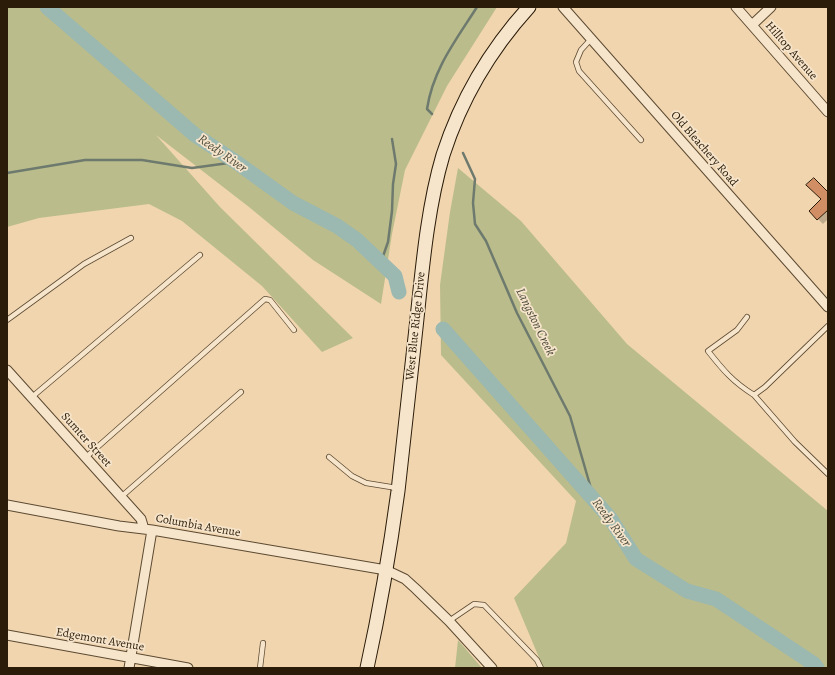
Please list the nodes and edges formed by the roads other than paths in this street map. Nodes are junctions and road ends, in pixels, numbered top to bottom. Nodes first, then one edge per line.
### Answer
1 (530, 7) edge
2 (563, 7) edge
3 (736, 7) edge
4 (771, 7) edge
5 (752, 25) junction
6 (591, 39) junction
7 (828, 112) edge
8 (641, 140) dead end
9 (131, 238) dead end
10 (200, 255) dead end
11 (828, 307) edge
12 (747, 317) dead end
13 (7, 320) edge
14 (828, 326) edge
15 (294, 330) dead end
16 (7, 370) edge
17 (241, 392) dead end
18 (754, 395) junction
19 (32, 397) junction
20 (329, 457) dead end
21 (85, 458) junction
22 (828, 474) edge
23 (399, 489) junction
24 (121, 496) junction
25 (7, 505) edge
26 (148, 529) junction
27 (386, 570) junction
28 (449, 621) junction
29 (7, 635) edge
30 (263, 643) dead end
31 (131, 658) junction
32 (129, 668) edge
33 (188, 668) edge
34 (260, 668) edge
35 (367, 668) edge
36 (492, 668) edge
37 (541, 668) edge

1 - 23 main road, West Blue Ridge Drive
2 - 6 street, Old Bleachery Road
3 - 5 street, Hilltop Avenue
4 - 5 street
5 - 7 street, Hilltop Avenue
6 - 8 lane
6 - 11 street, Old Bleachery Road
9 - 13 lane
10 - 19 lane
12 - 18 lane
14 - 18 lane
15 - 21 lane
16 - 19 street, Sumter Street
17 - 24 lane
18 - 22 lane
19 - 21 street, Sumter Street
20 - 23 lane
21 - 24 street, Sumter Street
23 - 27 main road, West Blue Ridge Drive
24 - 26 street, Sumter Street
25 - 26 street, Columbia Avenue
26 - 27 street, Columbia Avenue
26 - 31 street
27 - 28 street, Columbia Avenue
27 - 35 main road, West Blue Ridge Drive
28 - 36 street, Columbia Avenue
28 - 37 lane
29 - 31 street, Edgemont Avenue
30 - 34 lane
31 - 32 street
31 - 33 street, Edgemont Avenue

